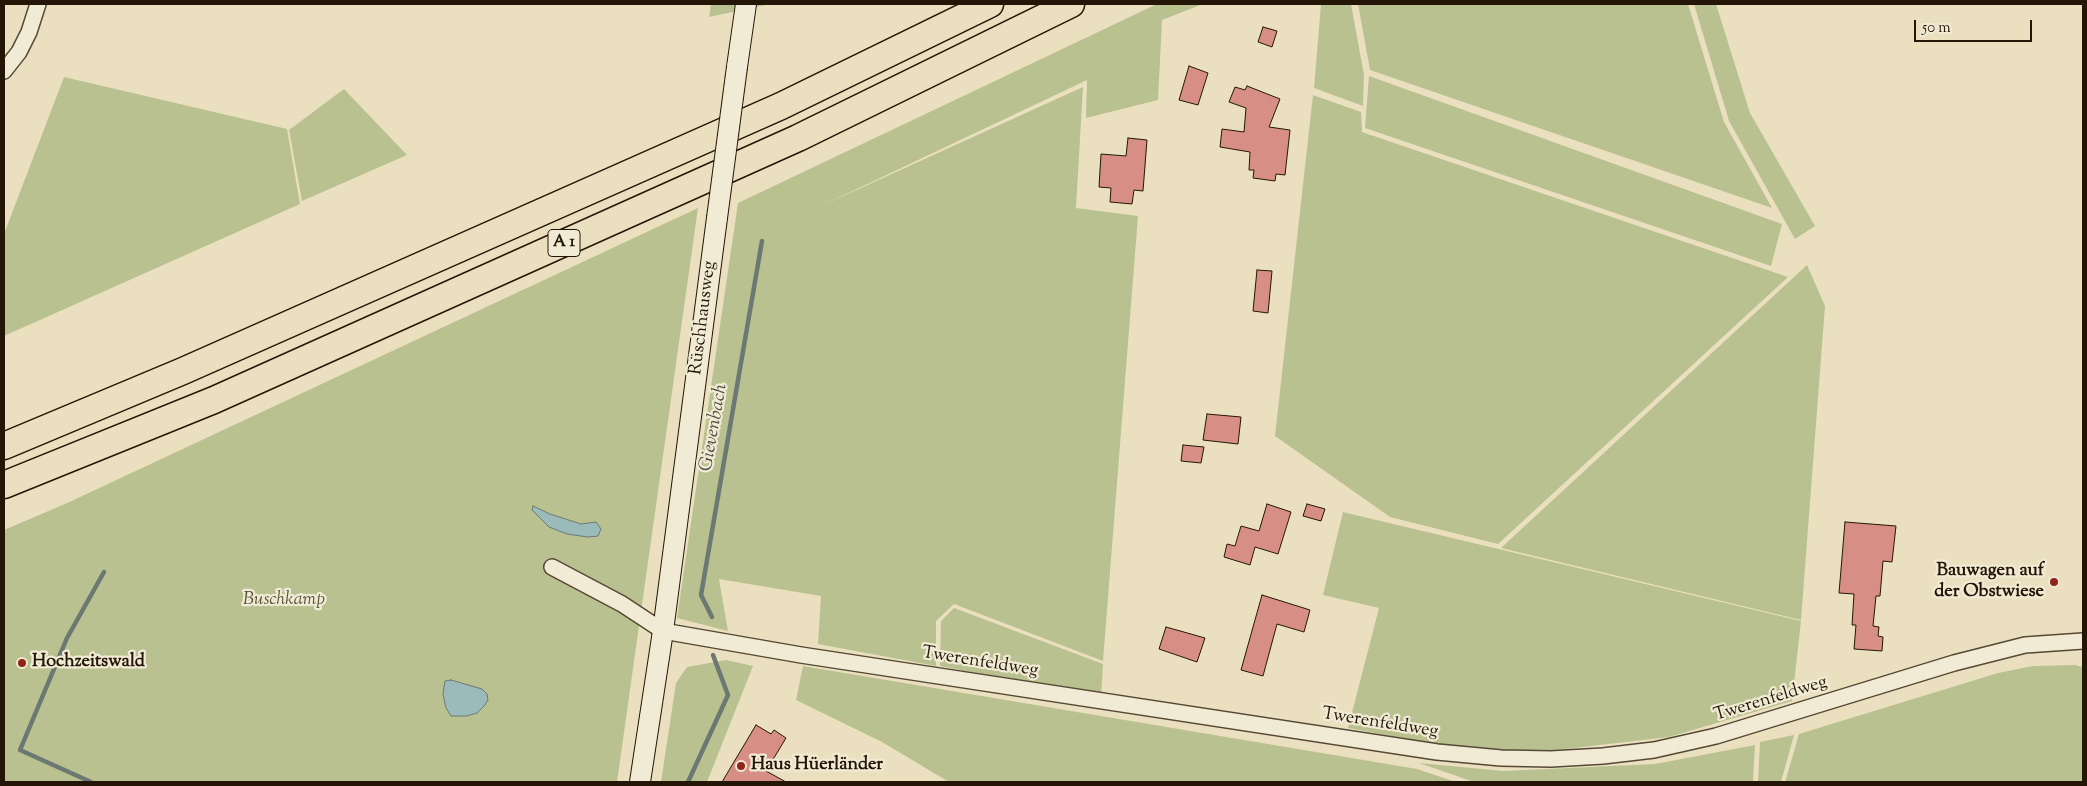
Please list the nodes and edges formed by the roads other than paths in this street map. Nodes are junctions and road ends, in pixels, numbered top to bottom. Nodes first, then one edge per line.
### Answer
1 (38, 4) edge
2 (746, 4) edge
3 (990, 4) edge
4 (1071, 4) edge
5 (4, 71) edge
6 (4, 446) edge
7 (4, 485) edge
8 (552, 567) dead end
9 (663, 631) junction
10 (2083, 641) edge
11 (640, 782) edge

1 - 5 street
2 - 9 main road, Rüschhausweg, bridge
3 - 6 highway, A 1
4 - 7 highway, A 1
8 - 9 street
9 - 10 street, Twerenfeldweg
9 - 11 main road, Rüschhausweg

